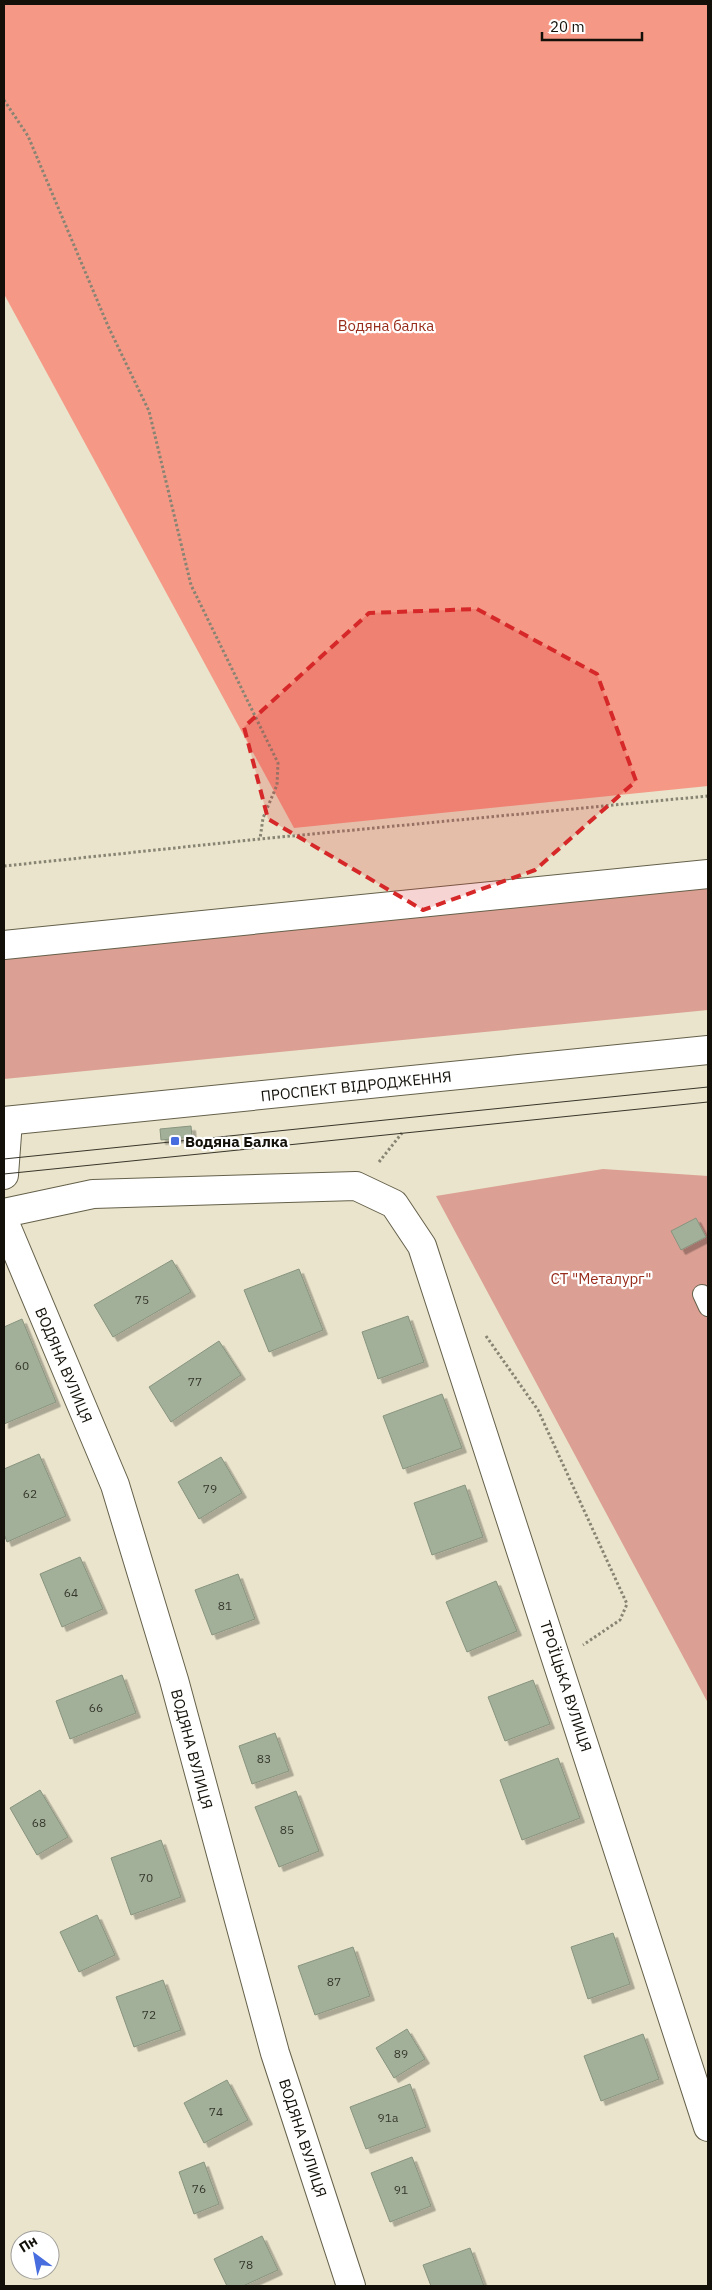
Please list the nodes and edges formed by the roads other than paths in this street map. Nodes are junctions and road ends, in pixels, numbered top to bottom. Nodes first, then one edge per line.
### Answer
1 (708, 874) edge
2 (4, 945) edge
3 (708, 1050) edge
4 (6, 1121) edge
5 (4, 1175) edge
6 (4, 1213) edge
7 (4, 1221) edge
8 (708, 2127) edge
9 (351, 2286) edge

1 - 2 street
3 - 4 street, ПРОСПЕКТ ВІДРОДЖЕННЯ
4 - 5 street
6 - 8 street, ТРОЇЦЬКА ВУЛИЦЯ
7 - 9 street, ВОДЯНА ВУЛИЦЯ

